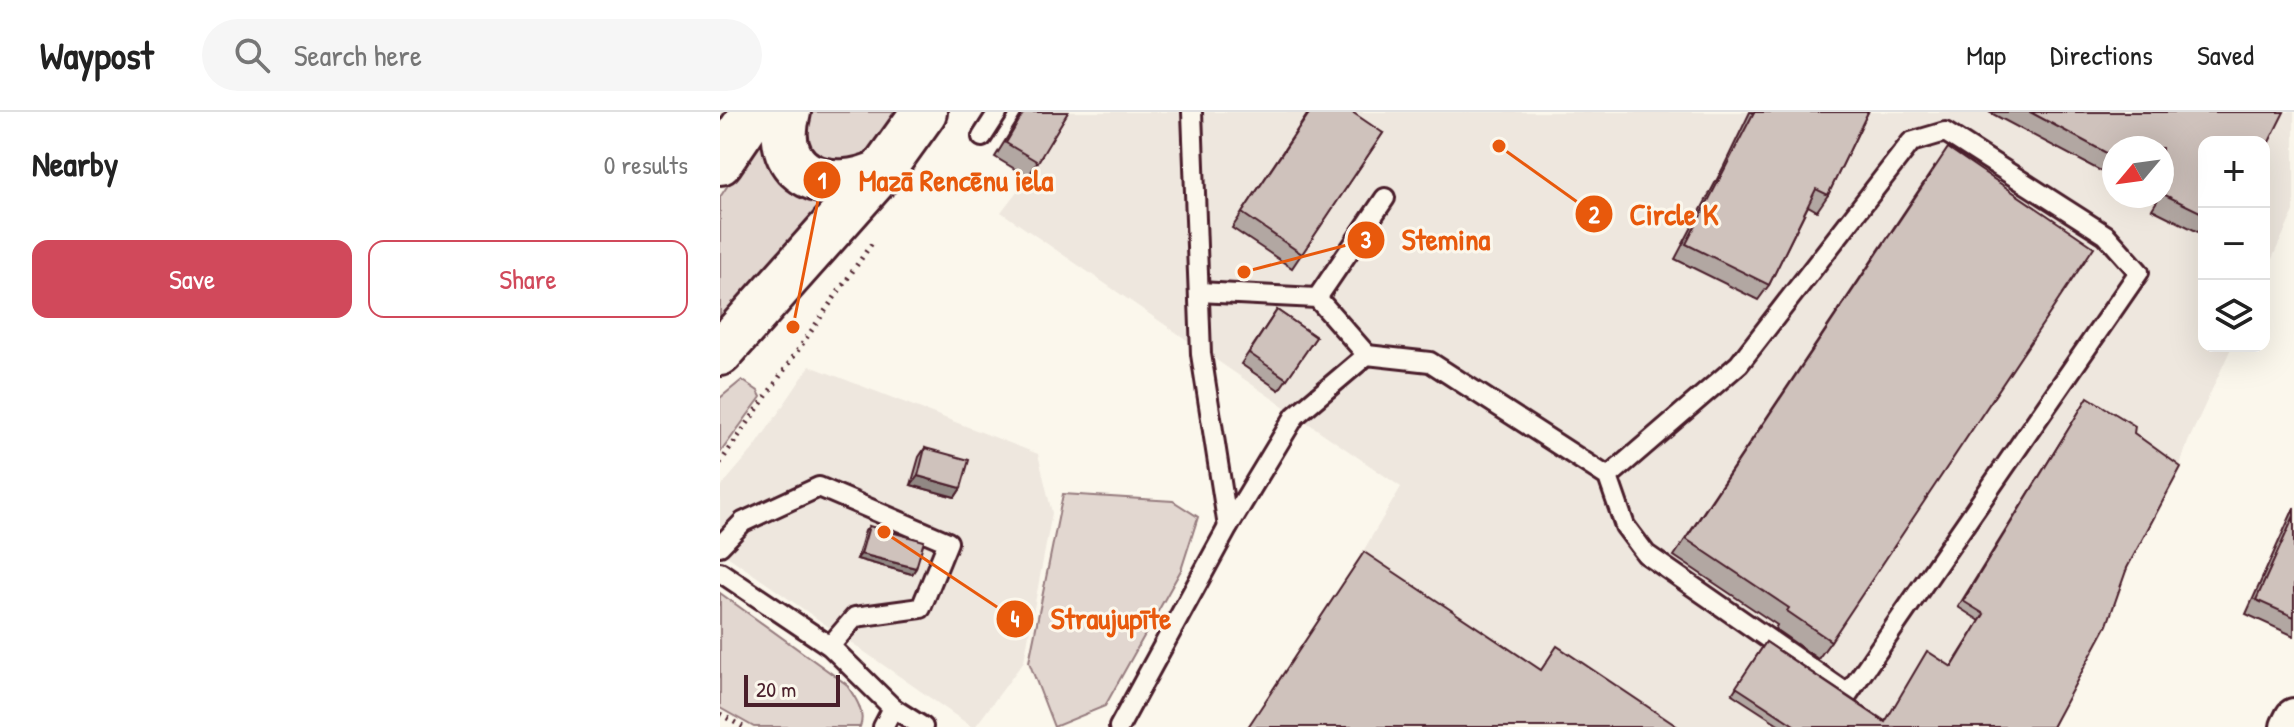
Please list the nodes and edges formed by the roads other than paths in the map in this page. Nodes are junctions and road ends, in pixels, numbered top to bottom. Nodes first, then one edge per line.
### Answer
1 (754, 112) edge
2 (788, 112) edge
3 (924, 112) edge
4 (998, 112) edge
5 (1192, 112) edge
6 (982, 137) dead end
7 (720, 162) edge
8 (881, 172) junction
9 (1385, 198) dead end
10 (1199, 292) junction
11 (1317, 298) junction
12 (720, 353) edge
13 (1367, 355) junction
14 (1608, 477) junction
15 (1228, 527) junction
16 (720, 546) edge
17 (720, 572) edge
18 (830, 646) junction
19 (893, 708) junction
20 (2294, 717) edge
21 (883, 727) edge
22 (923, 727) edge
23 (1119, 727) edge
24 (2289, 727) edge

1 - 7 main road
2 - 8 main road
3 - 8 main road
4 - 6 lane
5 - 10 lane
8 - 12 main road
9 - 11 lane
10 - 11 lane
10 - 15 lane
11 - 13 lane
13 - 14 lane
13 - 15 lane
14 - 14 lane
15 - 23 lane
16 - 18 lane
17 - 18 lane
18 - 19 lane
19 - 21 lane
19 - 22 lane
20 - 24 street

